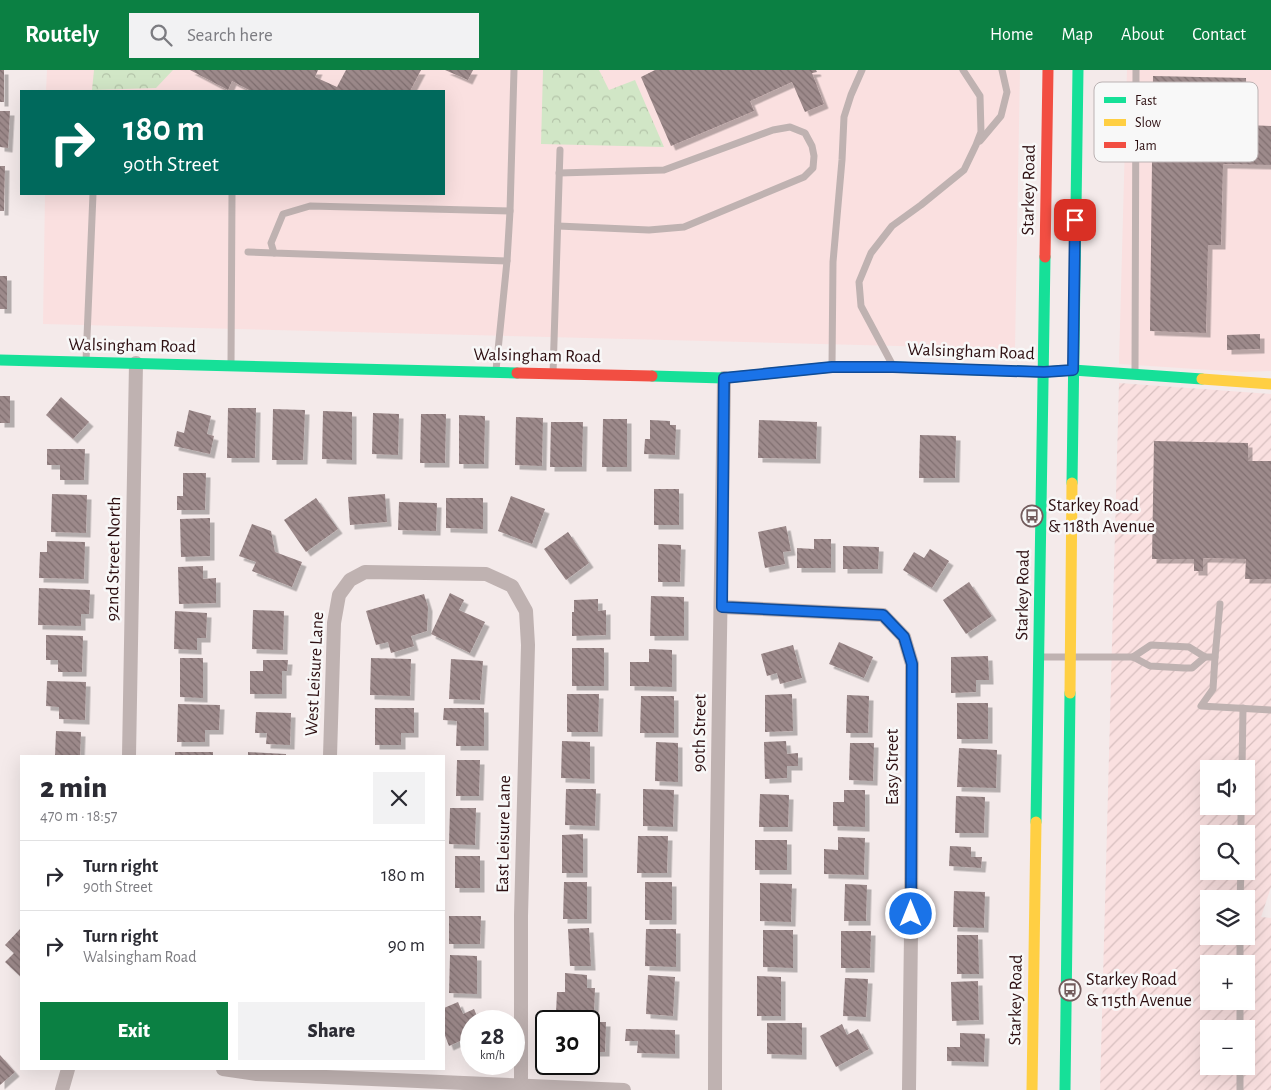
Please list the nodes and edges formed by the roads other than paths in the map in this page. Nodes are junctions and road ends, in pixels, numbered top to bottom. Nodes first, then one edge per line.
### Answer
1 (514, 70) edge
2 (862, 70) edge
3 (963, 70) edge
4 (1002, 70) edge
5 (1048, 70) edge
6 (1078, 70) edge
7 (976, 145) junction
8 (560, 150) dead end
9 (1136, 162) edge
10 (559, 173) junction
11 (93, 195) edge
12 (232, 195) edge
13 (510, 211) junction
14 (558, 226) junction
15 (248, 252) dead end
16 (274, 253) junction
17 (507, 262) junction
18 (0, 360) edge
19 (86, 362) junction
20 (136, 363) junction
21 (231, 365) junction
22 (832, 367) junction
23 (893, 367) junction
24 (1073, 370) junction
25 (1044, 372) junction
26 (496, 373) junction
27 (553, 374) junction
28 (1135, 375) junction
29 (724, 378) junction
30 (1271, 384) edge
31 (339, 595) joint
32 (1220, 604) dead end
33 (722, 607) junction
34 (1039, 657) junction
35 (1071, 657) junction
36 (1133, 657) junction
37 (1205, 657) junction
38 (1215, 657) junction
39 (1243, 708) junction
40 (1271, 710) edge
41 (129, 755) edge
42 (330, 755) edge
43 (1242, 760) edge
44 (68, 1070) edge
45 (230, 1070) edge
46 (323, 1073) edge
47 (1240, 1075) edge
48 (521, 1086) junction
49 (62, 1090) edge
50 (624, 1090) edge
51 (715, 1090) edge
52 (908, 1090) edge
53 (1032, 1090) edge
54 (1065, 1090) edge
55 (1240, 1090) edge

1 - 13 lane
2 - 22 lane
3 - 7 lane
4 - 7 lane
5 - 25 main road, Starkey Road
6 - 24 main road
7 - 23 lane
8 - 10 lane
9 - 28 lane
10 - 14 lane
10 - 14 lane
11 - 19 lane
12 - 21 lane
13 - 16 lane
13 - 17 lane
14 - 27 lane
15 - 16 lane
16 - 17 lane
17 - 26 lane
18 - 19 main road, Walsingham Road
19 - 20 main road, Walsingham Road
20 - 21 main road, Walsingham Road
20 - 41 street, 92nd Street North
21 - 26 main road, Walsingham Road
22 - 23 main road, Walsingham Road
22 - 29 main road, Walsingham Road
23 - 25 main road, Walsingham Road
24 - 25 main road, Walsingham Road
24 - 28 main road, Walsingham Road
24 - 35 main road
25 - 34 main road, Starkey Road
26 - 27 main road, Walsingham Road
27 - 29 main road, Walsingham Road
28 - 30 main road, Walsingham Road
29 - 33 street, 90th Street
31 - 42 street, West Leisure Lane
31 - 48 street, East Leisure Lane
32 - 38 lane
33 - 51 street, 90th Street
33 - 52 street, Easy Street
34 - 35 lane
34 - 53 main road, Starkey Road
35 - 36 lane
35 - 54 main road
36 - 37 lane
36 - 37 lane
37 - 38 lane
38 - 39 lane
39 - 40 lane
39 - 43 lane
44 - 49 street
45 - 46 street
46 - 48 street
47 - 55 lane
48 - 50 street

